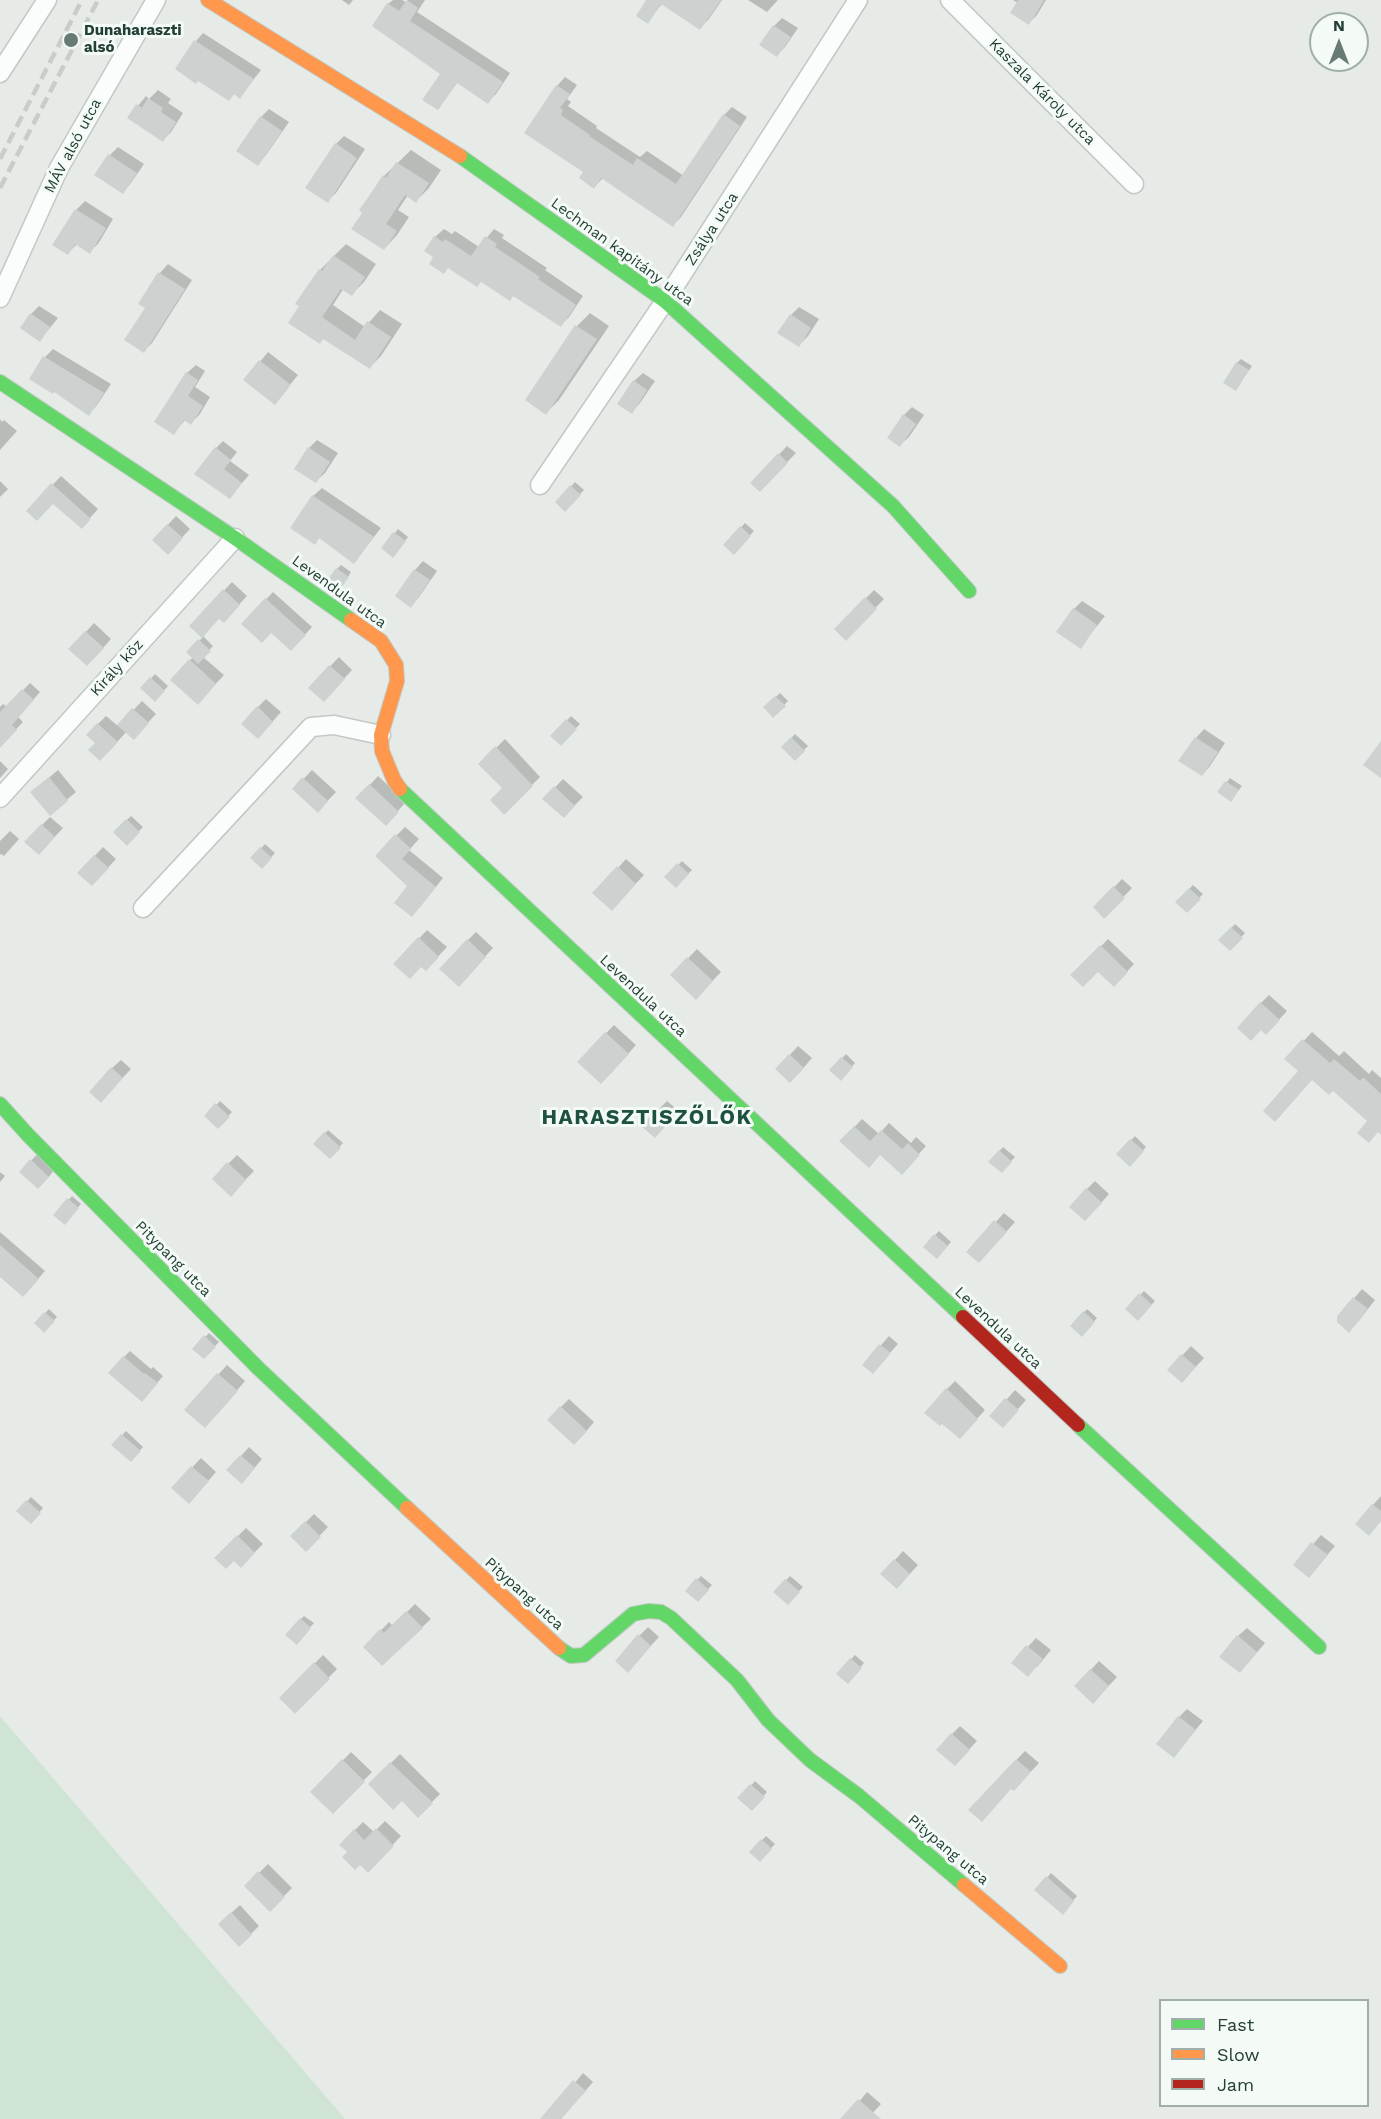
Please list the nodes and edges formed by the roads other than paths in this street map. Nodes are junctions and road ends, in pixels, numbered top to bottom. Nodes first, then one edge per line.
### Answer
1 (47, 0) edge
2 (156, 0) edge
3 (208, 0) edge
4 (858, 0) edge
5 (950, 0) edge
6 (0, 73) edge
7 (1134, 184) dead end
8 (0, 298) edge
9 (665, 301) junction
10 (0, 382) edge
11 (540, 485) dead end
12 (235, 538) junction
13 (969, 591) dead end
14 (381, 735) junction
15 (0, 798) edge
16 (143, 908) dead end
17 (0, 1104) edge
18 (1319, 1647) dead end
19 (1060, 1966) dead end

1 - 6 street
2 - 8 street, MÁV alsó utca
3 - 9 street, Lechman kapitány utca
4 - 9 street, Zsálya utca
5 - 7 street, Kaszala Károly utca
9 - 11 street, Zsálya utca
9 - 13 street, Lechman kapitány utca
10 - 12 street, Levendula utca
12 - 14 street, Levendula utca
12 - 15 street, Király köz
14 - 16 street
14 - 18 street, Levendula utca
17 - 19 street, Pitypang utca

